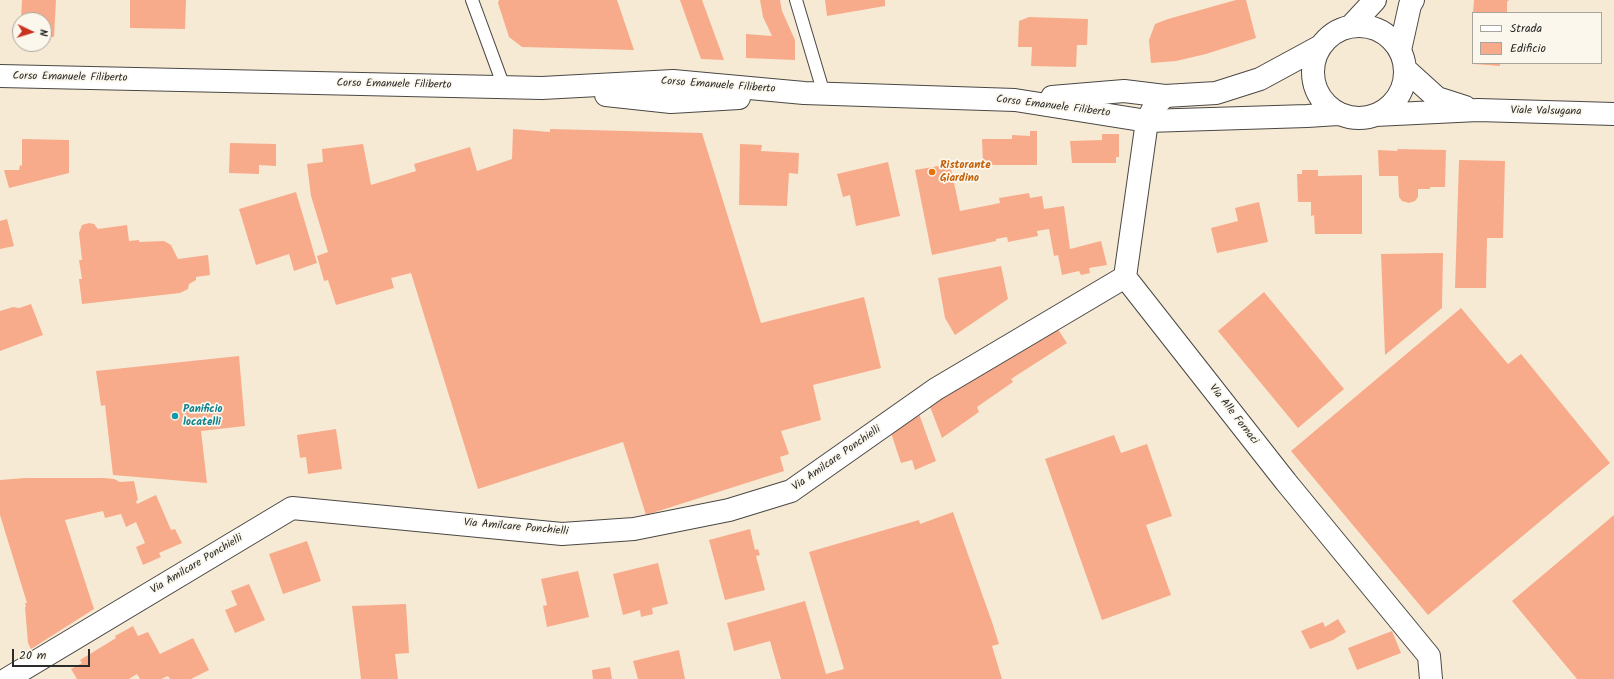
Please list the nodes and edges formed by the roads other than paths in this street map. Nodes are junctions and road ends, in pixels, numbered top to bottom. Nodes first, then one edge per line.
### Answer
1 (472, 0) edge
2 (796, 0) edge
3 (1375, 0) edge
4 (1413, 0) edge
5 (1351, 26) junction
6 (1319, 47) junction
7 (1402, 60) junction
8 (0, 76) edge
9 (504, 87) junction
10 (814, 94) junction
11 (1165, 96) junction
12 (1015, 100) junction
13 (1478, 110) junction
14 (1338, 114) junction
15 (1614, 114) edge
16 (1375, 115) junction
17 (1147, 121) junction
18 (1125, 277) junction
19 (7, 679) edge
20 (1431, 679) edge

1 - 9 lane
2 - 10 lane
3 - 5 main road
4 - 7 main road
5 - 6 main road
5 - 7 main road
6 - 11 main road
6 - 14 main road
7 - 13 main road, Viale Valsugana
7 - 16 main road
8 - 9 main road, Corso Emanuele Filiberto
9 - 10 main road, Corso Emanuele Filiberto
10 - 12 main road, Corso Emanuele Filiberto
11 - 12 main road
11 - 17 main road
12 - 17 main road, Corso Emanuele Filiberto
13 - 15 main road, Viale Valsugana
13 - 16 main road, Viale Valsugana
14 - 16 main road
14 - 17 main road, Corso Emanuele Filiberto
17 - 18 main road
18 - 19 main road, Via Amilcare Ponchielli
18 - 20 main road, Via Alle Fornaci

